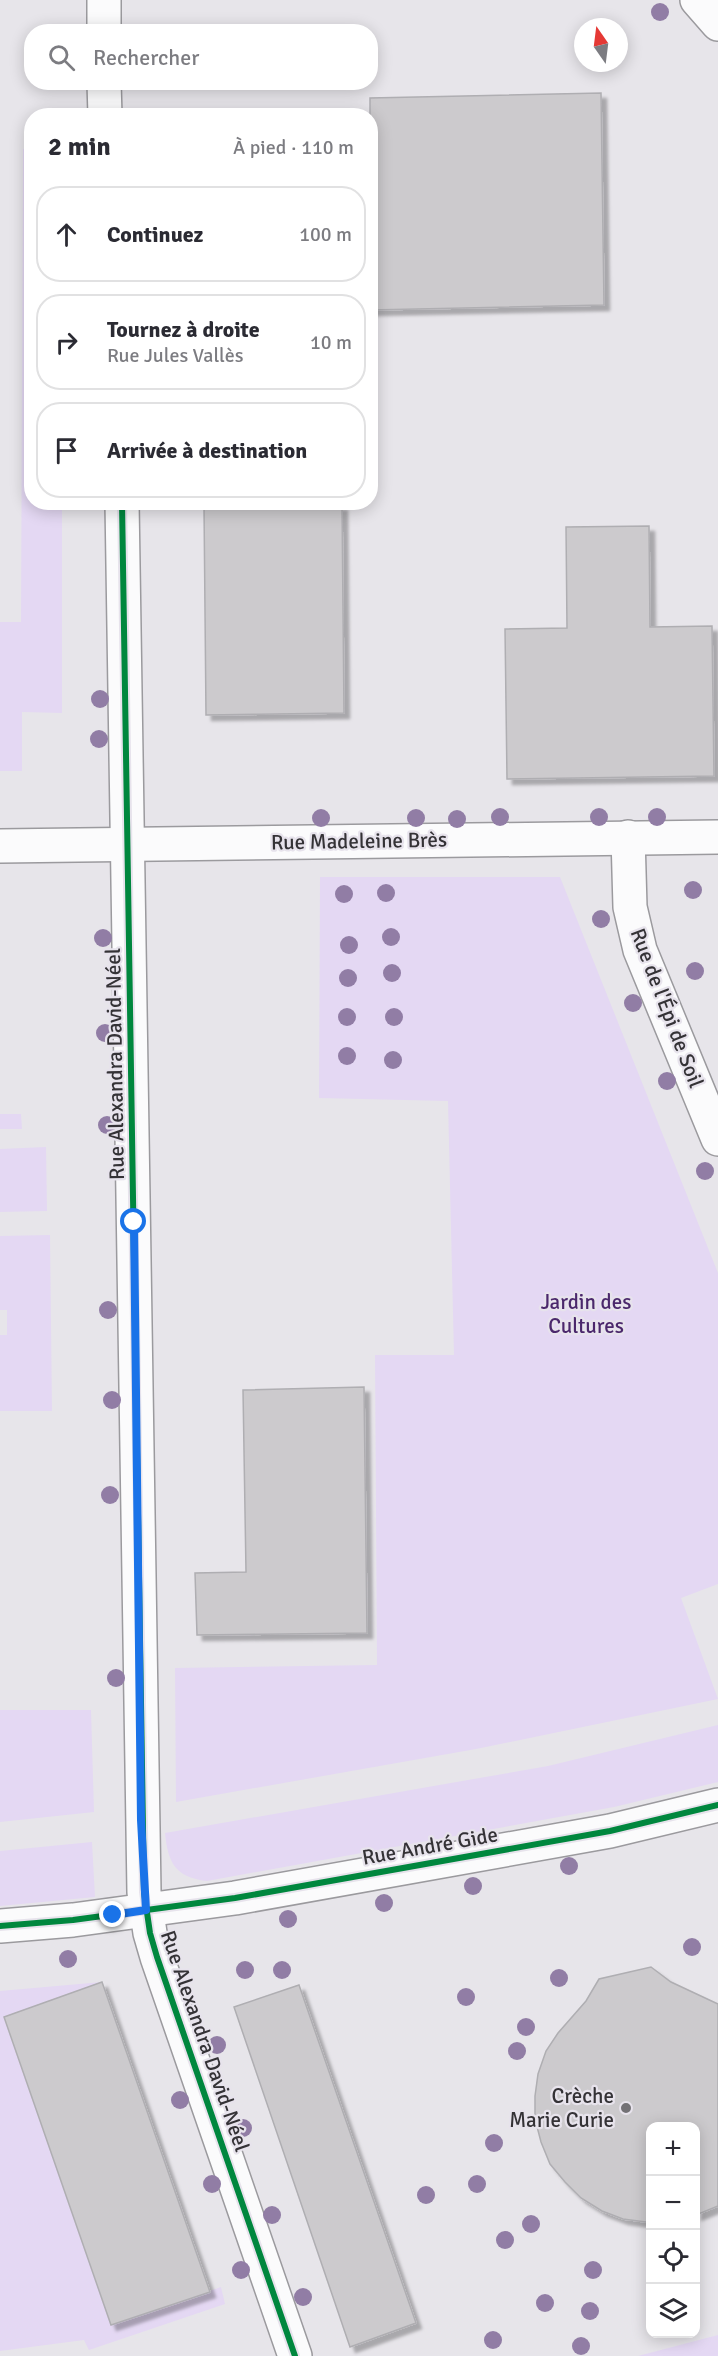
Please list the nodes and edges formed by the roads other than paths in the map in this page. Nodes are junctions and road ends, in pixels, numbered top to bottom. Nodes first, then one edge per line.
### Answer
1 (104, 0) edge
2 (697, 0) edge
3 (104, 24) edge
4 (718, 24) edge
5 (104, 90) edge
6 (105, 108) edge
7 (122, 510) edge
8 (628, 837) junction
9 (718, 837) edge
10 (129, 845) junction
11 (0, 846) edge
12 (718, 1139) edge
13 (718, 1805) edge
14 (146, 1910) junction
15 (0, 1926) edge
16 (295, 2356) edge

1 - 3 street
2 - 4 street
5 - 6 street
7 - 10 street, Rue Alexandra David-Néel
8 - 9 street, Rue Madeleine Brès
8 - 10 street, Rue Madeleine Brès
8 - 12 street, Rue de l'Épi de Soil
10 - 11 street, Rue Madeleine Brès
10 - 14 street, Rue Alexandra David-Néel
13 - 14 street, Rue André Gide
14 - 15 street, Rue André Gide
14 - 16 street, Rue Alexandra David-Néel

